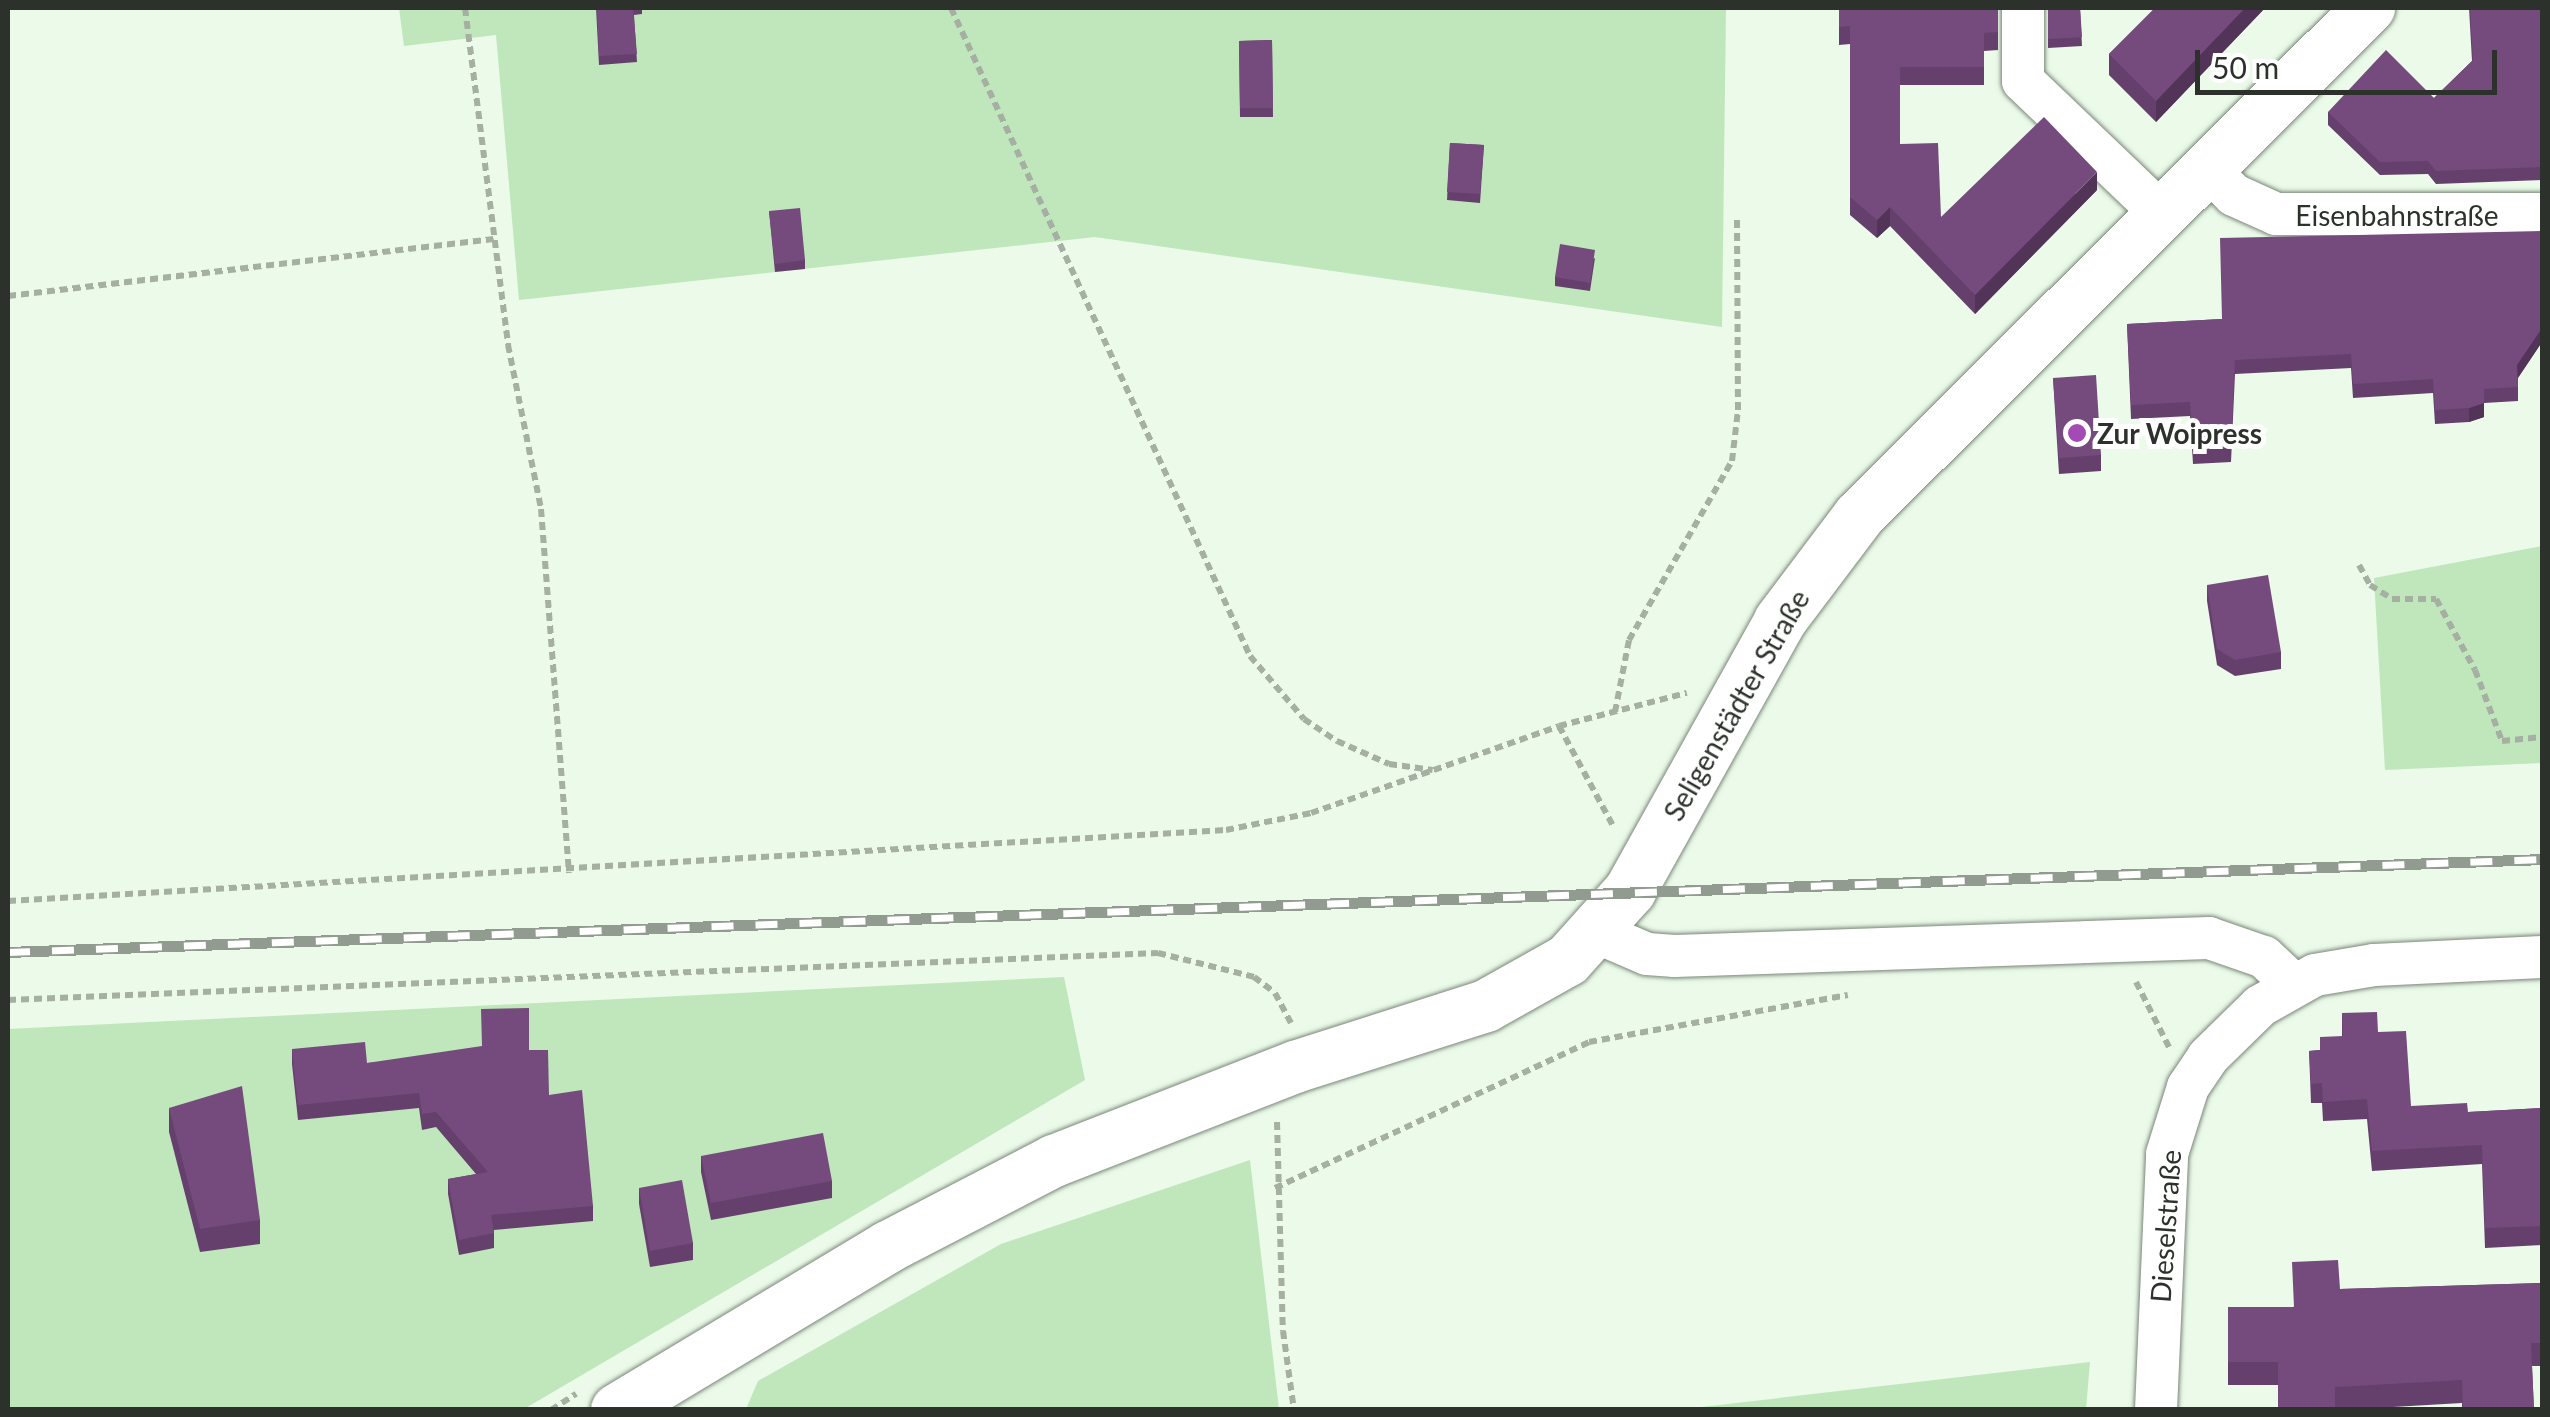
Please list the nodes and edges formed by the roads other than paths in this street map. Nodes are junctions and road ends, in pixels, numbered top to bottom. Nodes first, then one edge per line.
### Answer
1 (2023, 8) edge
2 (2369, 8) edge
3 (2207, 168) junction
4 (2160, 212) junction
5 (2542, 214) edge
6 (1598, 933) junction
7 (2542, 957) edge
8 (2294, 985) junction
9 (616, 1410) edge
10 (2156, 1410) edge

1 - 4 street
2 - 3 main road, Seligenstädter Straße
3 - 4 main road, Seligenstädter Straße
3 - 5 street, Eisenbahnstraße
4 - 6 main road, Seligenstädter Straße
6 - 8 street
6 - 9 main road, Seligenstädter Straße
7 - 8 street, Dieselstraße
8 - 10 street, Dieselstraße

